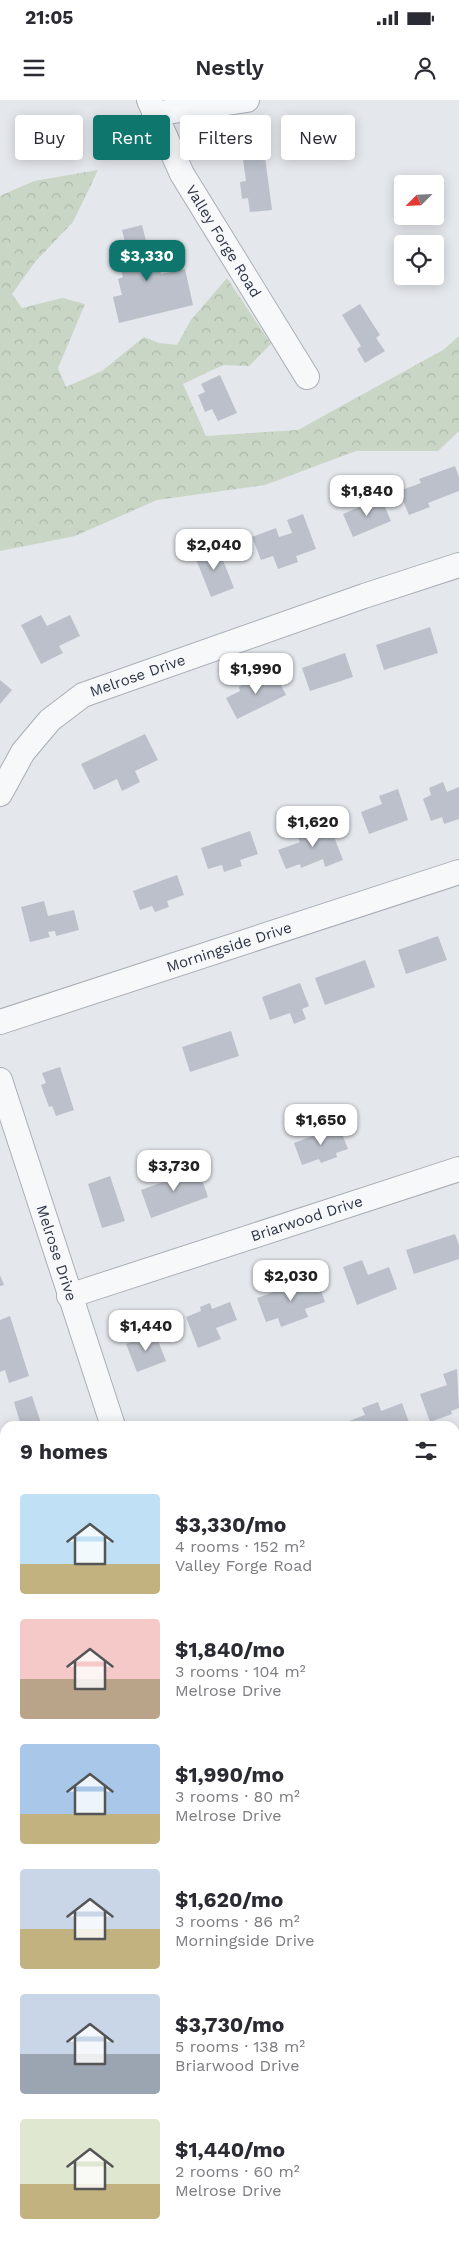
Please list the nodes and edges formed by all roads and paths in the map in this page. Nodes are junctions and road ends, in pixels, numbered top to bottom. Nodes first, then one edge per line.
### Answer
1 (247, 100) edge
2 (151, 107) edge
3 (307, 377) dead end
4 (459, 565) edge
5 (0, 794) edge
6 (459, 872) edge
7 (0, 1022) edge
8 (0, 1080) edge
9 (459, 1169) edge
10 (69, 1296) junction
11 (111, 1421) edge

1 - 2 street
2 - 3 street, Valley Forge Road
4 - 5 street, Melrose Drive
6 - 7 street, Morningside Drive
8 - 10 street, Melrose Drive
9 - 10 street, Briarwood Drive
10 - 11 street, Melrose Drive

